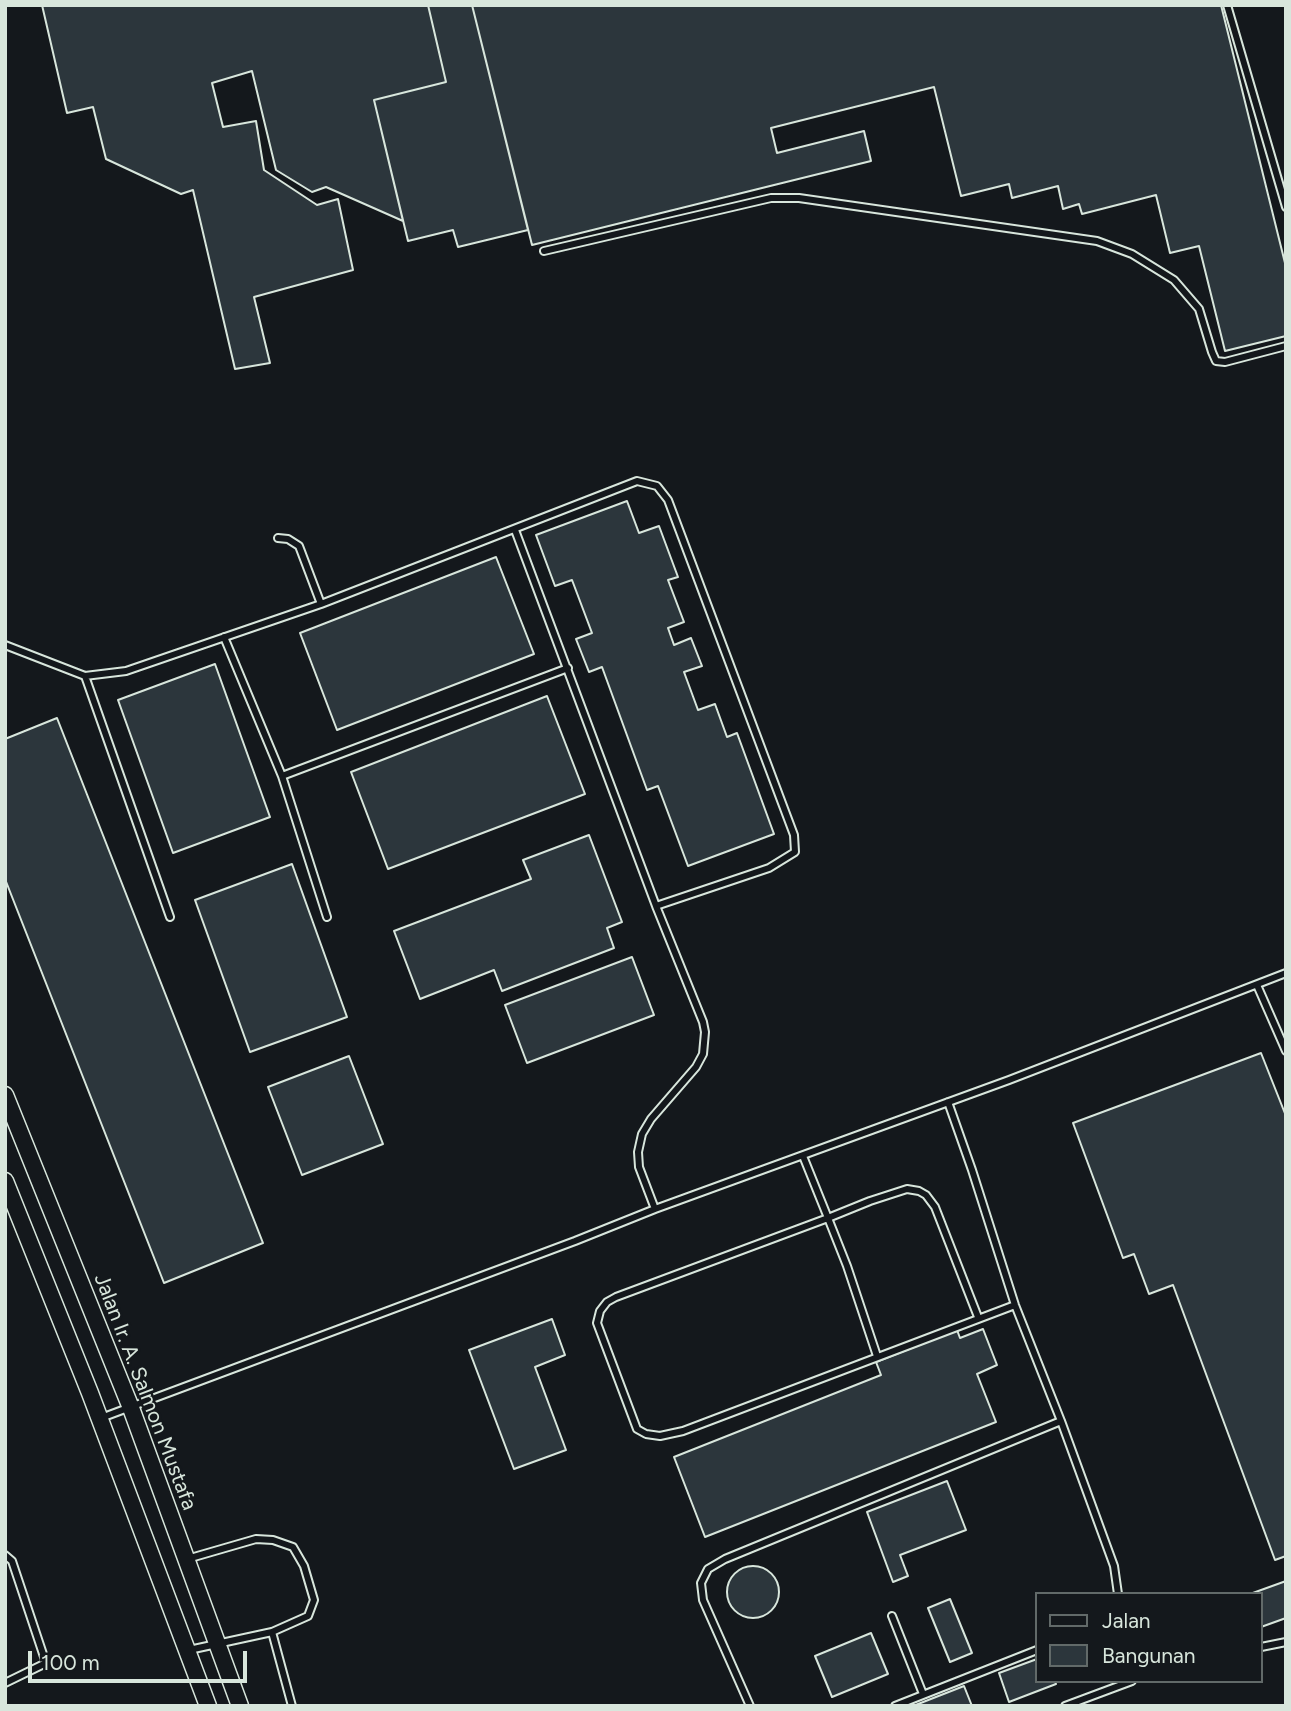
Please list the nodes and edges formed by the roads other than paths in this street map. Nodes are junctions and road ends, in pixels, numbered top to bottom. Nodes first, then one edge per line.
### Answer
1 (1227, 5) edge
2 (1286, 207) edge
3 (544, 251) dead end
4 (1286, 346) edge
5 (515, 530) junction
6 (278, 538) dead end
7 (321, 604) junction
8 (224, 637) junction
9 (5, 645) edge
10 (568, 668) junction
11 (85, 676) junction
12 (282, 776) junction
13 (656, 906) junction
14 (327, 917) dead end
15 (170, 918) dead end
16 (1286, 974) edge
17 (1257, 985) junction
18 (1286, 1051) edge
19 (5, 1095) edge
20 (948, 1102) junction
21 (803, 1156) junction
22 (5, 1181) edge
23 (655, 1209) junction
24 (828, 1218) junction
25 (1014, 1304) junction
26 (978, 1317) junction
27 (877, 1356) junction
28 (131, 1408) junction
29 (99, 1419) junction
30 (1061, 1421) junction
31 (5, 1555) edge
32 (187, 1559) junction
33 (1118, 1592) edge
34 (892, 1616) dead end
35 (272, 1632) junction
36 (1286, 1642) edge
37 (218, 1643) junction
38 (1263, 1647) edge
39 (189, 1650) junction
40 (1036, 1650) edge
41 (5, 1683) edge
42 (1127, 1683) edge
43 (923, 1694) junction
44 (208, 1706) edge
45 (240, 1706) edge
46 (292, 1706) edge
47 (750, 1706) edge
48 (895, 1706) edge
49 (1065, 1706) edge

1 - 2 lane
3 - 4 lane
5 - 7 lane
5 - 10 lane
5 - 13 lane
6 - 7 lane
7 - 8 lane
8 - 11 lane
8 - 12 lane
9 - 11 lane
10 - 12 lane
10 - 13 lane
11 - 15 lane
12 - 14 lane
13 - 23 lane
16 - 17 lane
17 - 18 lane
17 - 20 lane
19 - 28 street, Jalan Ir. A. Salmon Mustafa
20 - 21 lane
20 - 25 lane
21 - 23 lane
21 - 24 lane
22 - 29 street
23 - 28 lane
24 - 26 lane
24 - 27 lane
24 - 27 lane
25 - 26 lane
25 - 30 lane
26 - 27 lane
28 - 29 lane
28 - 32 street, Jalan Ir. A. Salmon Mustafa
29 - 39 street
30 - 33 lane
30 - 47 lane
31 - 41 lane
32 - 35 lane
32 - 37 street, Jalan Ir. A. Salmon Mustafa
34 - 43 lane
35 - 37 lane
35 - 46 lane
36 - 38 lane
37 - 39 lane
37 - 45 street, Jalan Ir. A. Salmon Mustafa
39 - 44 street
40 - 43 lane
42 - 49 lane
43 - 48 lane

